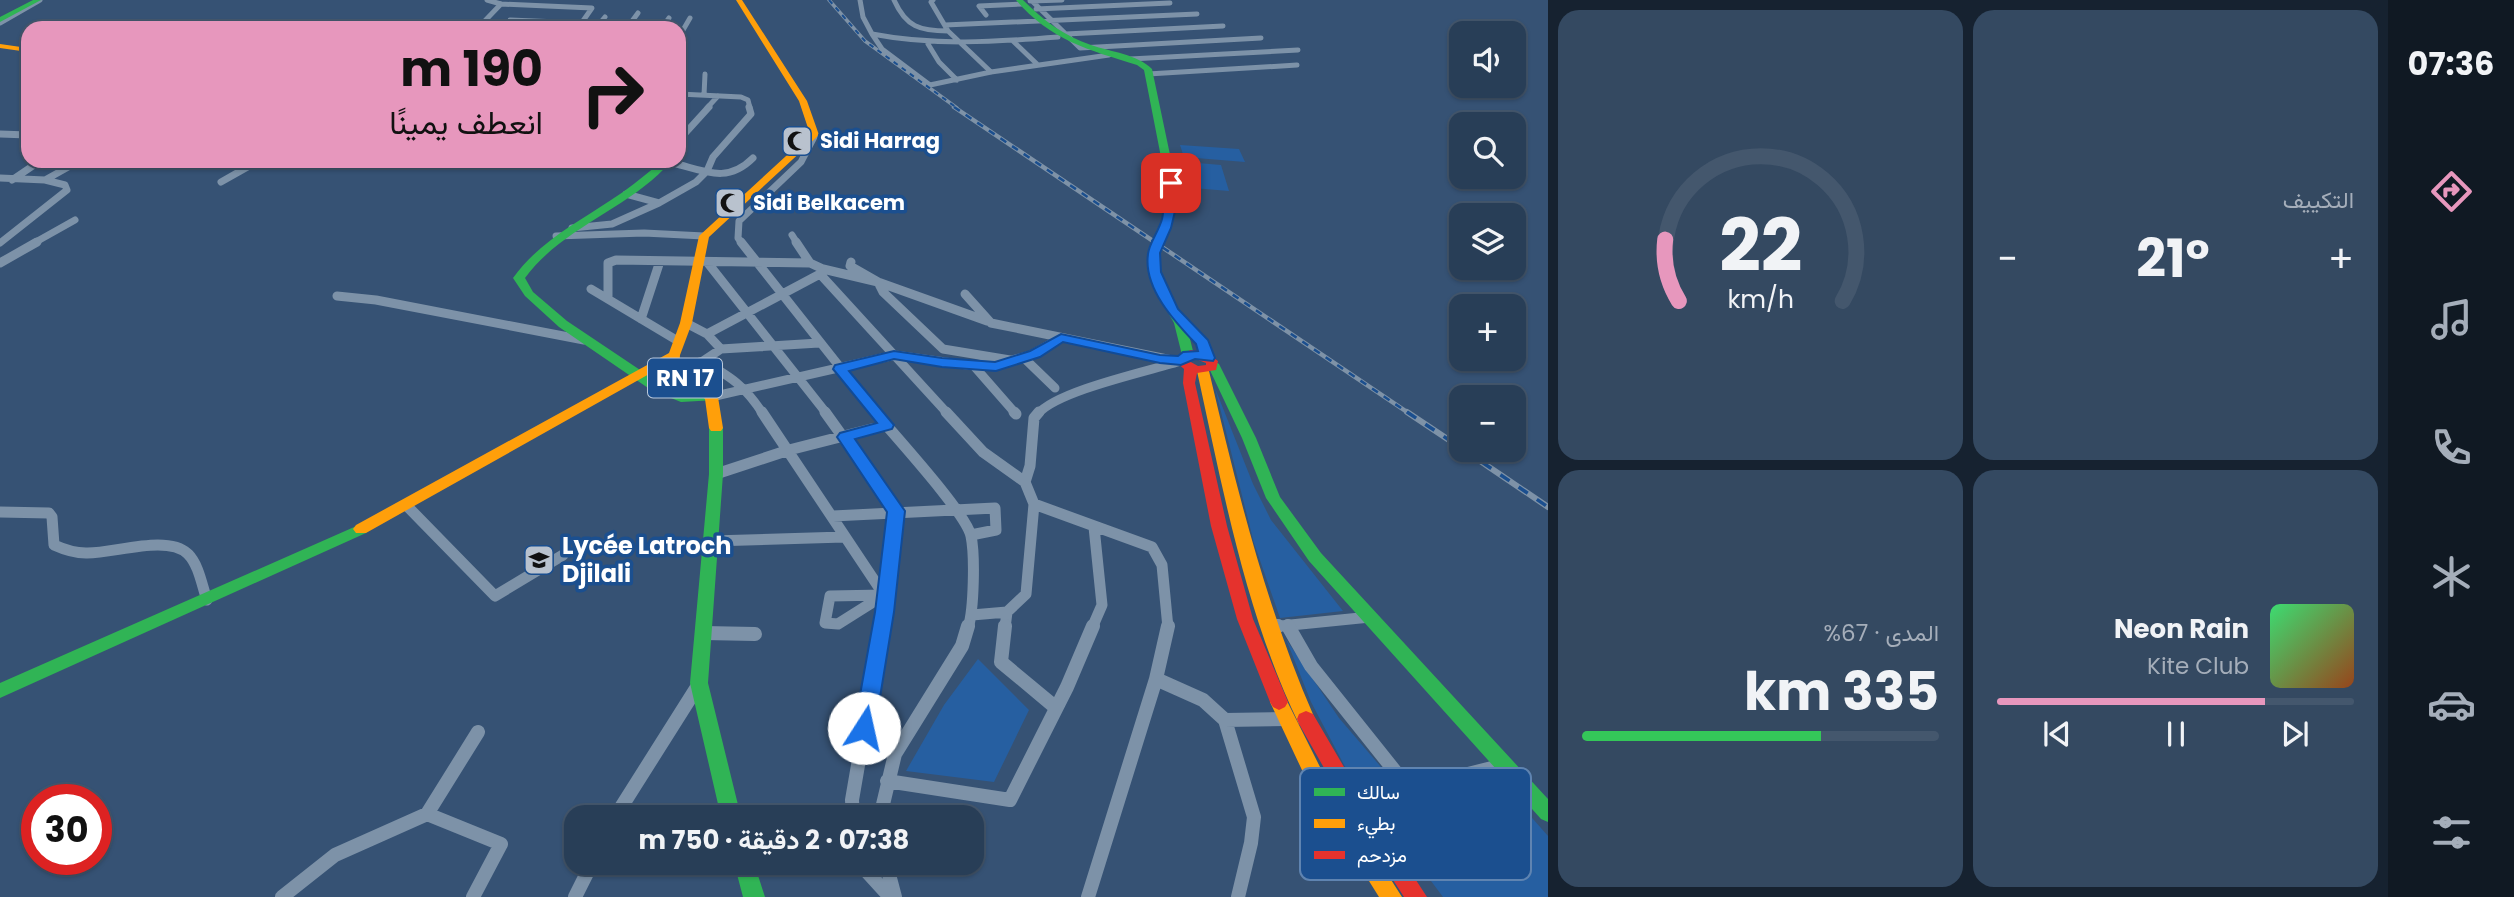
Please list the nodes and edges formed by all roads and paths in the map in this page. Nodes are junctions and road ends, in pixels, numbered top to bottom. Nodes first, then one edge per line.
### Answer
1 (28, 0) edge
2 (39, 0) edge
3 (487, 0) edge
4 (566, 0) edge
5 (739, 0) edge
6 (860, 0) edge
7 (894, 0) edge
8 (933, 0) edge
9 (1062, 0) edge
10 (527, 3) edge
11 (1170, 3) dead end
12 (501, 4) junction
13 (561, 7) junction
14 (638, 13) dead end
15 (0, 14) edge
16 (1197, 14) dead end
17 (986, 15) dead end
18 (1039, 16) edge
19 (605, 17) dead end
20 (669, 18) dead end
21 (690, 18) dead end
22 (510, 20) joint
23 (485, 21) edge
24 (529, 21) edge
25 (549, 21) edge
26 (583, 21) edge
27 (602, 21) edge
28 (632, 21) edge
29 (667, 21) edge
30 (0, 22) edge
31 (686, 25) edge
32 (1223, 26) dead end
33 (946, 28) junction
34 (872, 34) junction
35 (1261, 38) dead end
36 (1013, 41) junction
37 (928, 44) junction
38 (959, 44) junction
39 (0, 46) edge
40 (1080, 48) junction
41 (21, 49) edge
42 (1298, 50) dead end
43 (1109, 55) junction
44 (1157, 58) junction
45 (1130, 60) junction
46 (1038, 65) junction
47 (1297, 65) dead end
48 (991, 72) junction
49 (1178, 72) junction
50 (705, 74) dead end
51 (1148, 74) junction
52 (957, 80) junction
53 (686, 94) edge
54 (704, 95) junction
55 (718, 96) junction
56 (686, 132) edge
57 (0, 134) edge
58 (21, 135) edge
59 (815, 135) junction
60 (713, 157) junction
61 (753, 158) dead end
62 (686, 163) edge
63 (686, 167) edge
64 (30, 168) edge
65 (66, 168) edge
66 (245, 168) edge
67 (660, 168) edge
68 (707, 171) junction
69 (0, 178) edge
70 (12, 180) junction
71 (45, 180) junction
72 (220, 182) dead end
73 (626, 194) junction
74 (659, 203) junction
75 (75, 219) dead end
76 (571, 228) junction
77 (792, 235) dead end
78 (556, 236) junction
79 (704, 236) junction
80 (0, 243) edge
81 (660, 261) junction
82 (703, 261) junction
83 (756, 261) junction
84 (810, 262) junction
85 (851, 262) dead end
86 (0, 263) edge
87 (822, 272) junction
88 (878, 282) junction
89 (591, 289) dead end
90 (965, 294) dead end
91 (782, 295) junction
92 (337, 296) dead end
93 (608, 299) junction
94 (1172, 311) junction
95 (748, 314) junction
96 (641, 319) junction
97 (686, 323) junction
98 (991, 323) junction
99 (707, 334) junction
100 (1061, 338) junction
101 (584, 340) junction
102 (819, 343) junction
103 (676, 348) junction
104 (774, 348) junction
105 (721, 349) junction
106 (894, 355) junction
107 (704, 360) junction
108 (1020, 360) junction
109 (1197, 363) junction
110 (974, 366) junction
111 (840, 369) junction
112 (673, 370) junction
113 (638, 373) junction
114 (798, 379) junction
115 (1055, 388) dead end
116 (748, 391) junction
117 (711, 397) junction
118 (1016, 414) dead end
119 (887, 425) junction
120 (845, 437) junction
121 (789, 450) junction
122 (716, 474) junction
123 (1026, 482) junction
124 (1034, 504) junction
125 (406, 505) junction
126 (954, 509) junction
127 (896, 511) junction
128 (0, 512) edge
129 (833, 516) junction
130 (1094, 527) junction
131 (971, 535) junction
132 (845, 537) junction
133 (712, 541) junction
134 (563, 555) dead end
135 (884, 595) junction
136 (208, 600) junction
137 (1007, 612) junction
138 (972, 615) junction
139 (1370, 617) junction
140 (1287, 625) junction
141 (1271, 627) junction
142 (704, 633) junction
143 (754, 634) dead end
144 (1156, 679) junction
145 (699, 683) junction
146 (0, 691) edge
147 (1055, 707) junction
148 (1286, 719) junction
149 (1225, 720) junction
150 (478, 732) dead end
151 (1504, 765) junction
152 (1311, 768) edge
153 (1335, 768) edge
154 (1392, 768) edge
155 (1492, 768) edge
156 (1507, 768) edge
157 (887, 781) junction
158 (1531, 794) edge
159 (621, 805) edge
160 (728, 805) edge
161 (852, 805) edge
162 (882, 805) edge
163 (1548, 813) edge
164 (427, 814) junction
165 (586, 875) edge
166 (748, 875) edge
167 (870, 875) edge
168 (889, 875) edge
169 (1380, 880) edge
170 (1405, 880) edge
171 (282, 897) edge
172 (473, 897) edge
173 (575, 897) edge
174 (754, 897) edge
175 (890, 897) edge
176 (895, 897) edge
177 (1088, 897) edge
178 (1238, 897) edge
179 (1391, 897) edge
180 (1416, 897) edge

1 - 15 main road
2 - 30 main road
3 - 12 street
4 - 13 street
5 - 59 main road
6 - 34 street
7 - 33 street
8 - 33 street
9 - 18 street
10 - 12 street
10 - 13 street
10 - 22 street
11 - 18 street
12 - 23 street
13 - 25 street
13 - 26 street
14 - 28 street
16 - 18 street
17 - 18 street
18 - 32 street
18 - 33 street
18 - 36 street
18 - 40 main road
19 - 27 street
20 - 29 street
21 - 31 street
22 - 24 street
33 - 38 street
34 - 37 street
34 - 52 street
35 - 40 street
36 - 38 street
36 - 46 street
37 - 38 street
37 - 52 street
38 - 48 street
39 - 41 main road
40 - 43 main road
42 - 44 street
43 - 45 main road
43 - 46 street
44 - 45 street
44 - 49 street
45 - 51 main road
46 - 48 street
47 - 49 street
48 - 52 street
49 - 51 street
50 - 54 street
51 - 94 main road
53 - 54 street
54 - 55 street
55 - 56 street
55 - 60 street
57 - 58 street
59 - 79 main road
59 - 83 street
60 - 62 street
60 - 68 street
61 - 68 street
63 - 68 street
64 - 70 street
65 - 71 street
66 - 72 street
67 - 73 main road
68 - 74 street
69 - 70 street
70 - 71 street
71 - 80 street
73 - 74 street
73 - 76 main road
74 - 76 street
75 - 86 street
76 - 78 main road
77 - 84 street
78 - 79 street
78 - 101 main road
79 - 82 main road, RN 17
81 - 82 street
81 - 93 street
81 - 96 street
82 - 83 street
82 - 95 street
82 - 97 main road, RN 17
83 - 84 street
83 - 91 street
84 - 87 street
85 - 88 street
87 - 88 street
87 - 91 street
87 - 106 street
88 - 98 street
88 - 108 street
89 - 93 street
90 - 98 street
91 - 95 street
91 - 102 street
92 - 101 street
93 - 96 street
94 - 109 main road
94 - 109 main road
95 - 99 street
95 - 104 street
96 - 103 street
97 - 99 street
97 - 103 main road, RN 17
98 - 100 street
99 - 105 street
100 - 108 street
100 - 109 street
101 - 113 main road
102 - 104 street
102 - 111 street
103 - 112 main road, RN 17
103 - 113 main road
104 - 105 street
104 - 114 street
105 - 107 street
106 - 110 street
106 - 111 street
106 - 123 street
107 - 112 street
107 - 116 street
108 - 110 street
108 - 115 street
109 - 123 street
109 - 139 main road
109 - 141 main road
109 - 148 main road
110 - 118 street
111 - 114 street
111 - 119 street
112 - 117 main road, RN 17
113 - 117 main road
113 - 125 main road
114 - 116 street
114 - 120 street
116 - 117 street
116 - 121 street
117 - 122 main road, RN 17
119 - 120 street
119 - 126 street
120 - 121 street
120 - 127 street
121 - 122 street
121 - 129 street
122 - 133 main road, RN 17
123 - 124 street
124 - 130 street
124 - 137 street
125 - 134 street
125 - 136 main road
126 - 127 street
126 - 131 street
126 - 131 street
127 - 129 street
127 - 135 street
128 - 136 street
129 - 132 street
130 - 144 street
130 - 147 street
131 - 138 street
132 - 133 street
132 - 135 street
133 - 142 main road, RN 17
135 - 161 street
136 - 146 main road
137 - 138 street
137 - 147 street
138 - 157 street
139 - 140 street
139 - 151 main road
140 - 141 street
140 - 154 street
141 - 153 main road
142 - 143 street
142 - 145 main road, RN 17
144 - 149 street
144 - 177 street
145 - 159 street
145 - 160 main road, RN 17
147 - 157 street
148 - 149 street
148 - 152 main road
149 - 178 street
150 - 164 street
151 - 155 street
151 - 156 main road
157 - 162 street
158 - 163 main road
164 - 171 street
164 - 172 street
165 - 173 street
166 - 174 main road
167 - 175 street
168 - 176 street
169 - 179 main road
170 - 180 main road

